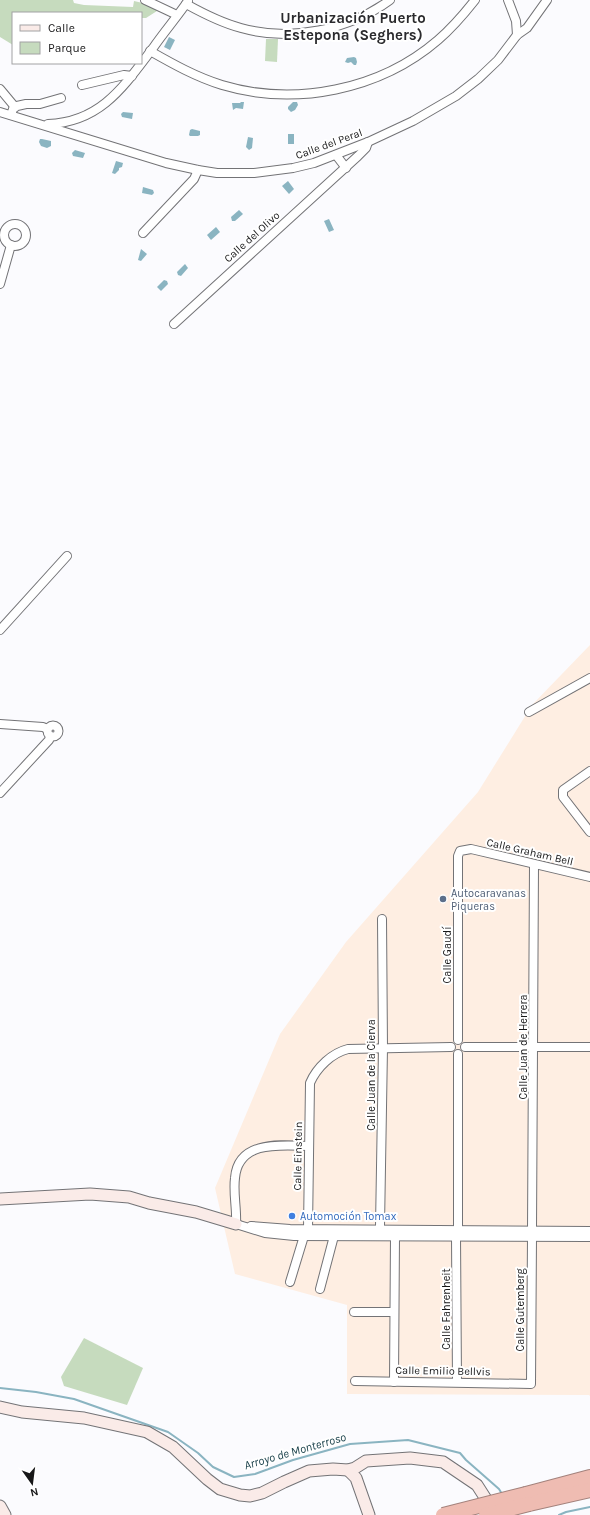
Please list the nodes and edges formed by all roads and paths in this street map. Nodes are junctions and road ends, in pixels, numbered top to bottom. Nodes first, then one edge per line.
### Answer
1 (145, 0) edge
2 (390, 0) edge
3 (475, 0) edge
4 (508, 0) edge
5 (546, 0) edge
6 (187, 2) edge
7 (177, 14) junction
8 (517, 35) junction
9 (150, 51) junction
10 (142, 62) edge
11 (141, 64) edge
12 (132, 76) junction
13 (82, 85) dead end
14 (0, 90) edge
15 (61, 98) dead end
16 (14, 107) junction
17 (0, 112) edge
18 (11, 115) junction
19 (72, 121) junction
20 (41, 124) junction
21 (67, 132) junction
22 (368, 142) junction
23 (336, 155) junction
24 (346, 168) junction
25 (198, 170) junction
26 (2, 231) edge
27 (143, 233) dead end
28 (11, 245) junction
29 (0, 284) edge
30 (174, 324) dead end
31 (68, 556) dead end
32 (0, 630) edge
33 (590, 678) edge
34 (529, 712) dead end
35 (0, 724) edge
36 (590, 771) edge
37 (0, 793) edge
38 (590, 832) edge
39 (464, 849) joint
40 (534, 865) junction
41 (590, 877) edge
42 (382, 919) dead end
43 (458, 1040) junction
44 (451, 1047) junction
45 (465, 1047) junction
46 (534, 1047) junction
47 (590, 1047) edge
48 (383, 1048) junction
49 (458, 1054) junction
50 (309, 1146) junction
51 (0, 1199) edge
52 (236, 1224) junction
53 (379, 1230) junction
54 (413, 1230) junction
55 (306, 1233) junction
56 (457, 1233) junction
57 (532, 1234) junction
58 (589, 1235) edge
59 (334, 1236) junction
60 (395, 1236) junction
61 (290, 1282) dead end
62 (320, 1289) dead end
63 (354, 1312) dead end
64 (394, 1312) junction
65 (355, 1382) dead end
66 (394, 1382) junction
67 (457, 1382) junction
68 (531, 1384) joint
69 (0, 1407) edge
70 (348, 1470) junction
71 (590, 1477) edge
72 (590, 1490) edge
73 (528, 1499) junction
74 (0, 1506) edge
75 (5, 1515) edge
76 (369, 1515) edge
77 (443, 1515) edge
78 (486, 1515) edge
79 (497, 1515) edge

1 - 7 street
2 - 6 street
3 - 9 street
4 - 8 street
5 - 8 street, Calle del Peral
6 - 7 street
7 - 9 street
8 - 22 street, Calle del Peral
9 - 10 street
11 - 12 street
12 - 13 street
12 - 19 street
14 - 16 street
15 - 16 street
16 - 18 street
17 - 18 street, Calle del Peral
18 - 20 street, Calle del Peral
19 - 20 street
19 - 21 street
20 - 21 street, Calle del Peral
21 - 25 street, Calle del Peral
22 - 23 street, Calle del Peral
22 - 24 street, Calle del Olivo
23 - 24 street
23 - 25 street, Calle del Peral
24 - 30 street, Calle del Olivo
25 - 27 street
26 - 28 street
26 - 28 street
28 - 29 street
31 - 32 street
33 - 34 street
35 - 37 street
36 - 38 street
39 - 40 street, Calle Graham Bell
39 - 43 street, Calle Gaudí
40 - 41 street, Calle Graham Bell
40 - 46 street, Calle Juan de Herrera
42 - 48 street, Calle Juan de la Cierva
43 - 44 street
43 - 45 street
44 - 48 street
44 - 49 street
45 - 46 street
45 - 49 street
46 - 47 street
46 - 57 street, Calle Juan de Herrera
48 - 50 street, Calle Einstein
48 - 53 street, Calle Juan de la Cierva
49 - 56 street
50 - 52 street
50 - 55 street, Calle Einstein
51 - 52 street
52 - 55 street
52 - 55 street
53 - 54 street
53 - 55 street
54 - 56 street
54 - 60 street
55 - 59 street
55 - 61 street, Calle Einstein
56 - 57 street
56 - 60 street
56 - 67 street, Calle Fahrenheit
57 - 58 street
57 - 58 street
57 - 68 street, Calle Gutemberg
59 - 60 street
59 - 62 street
60 - 64 street
63 - 64 street
64 - 66 street
65 - 66 street, Calle Emilio Bellvis
66 - 67 street, Calle Emilio Bellvis
67 - 68 street, Calle Emilio Bellvis
69 - 70 street
70 - 76 street
70 - 79 street
71 - 73 highway
72 - 73 highway
73 - 77 highway, bridge
73 - 78 highway, bridge
74 - 75 street

